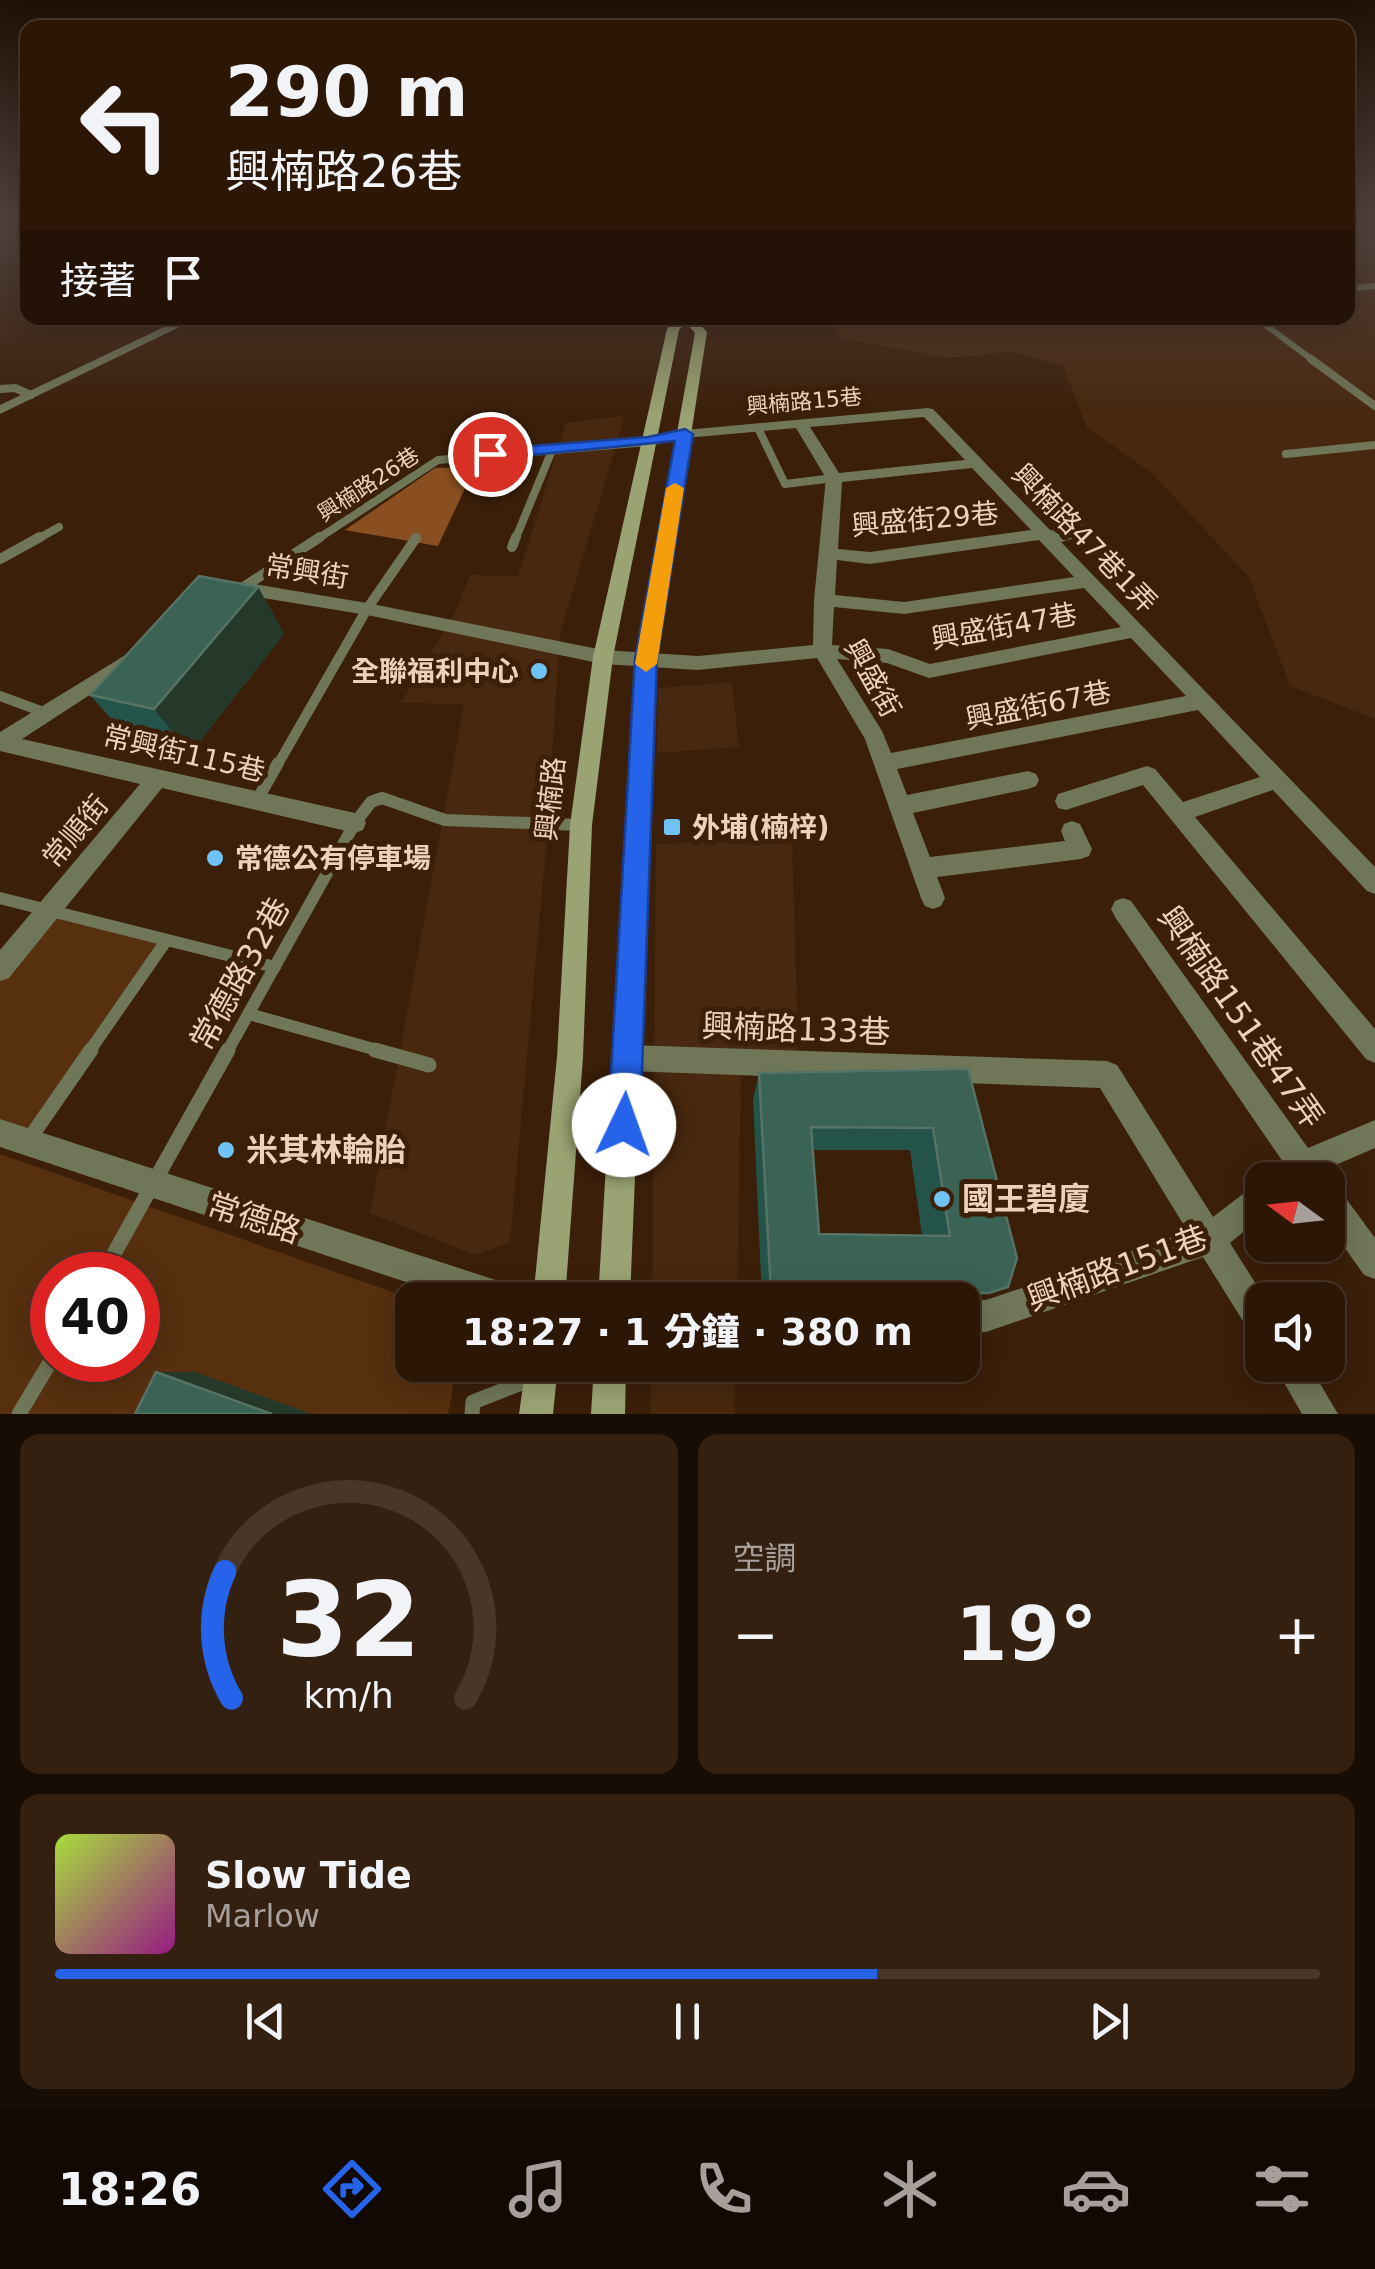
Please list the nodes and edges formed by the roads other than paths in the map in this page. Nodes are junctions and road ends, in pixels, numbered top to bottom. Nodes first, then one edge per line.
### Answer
1 (177, 325) edge
2 (678, 325) edge
3 (694, 325) edge
4 (1265, 325) edge
5 (0, 388) edge
6 (31, 394) junction
7 (1375, 406) edge
8 (0, 410) edge
9 (928, 412) joint
10 (801, 424) junction
11 (758, 428) junction
12 (685, 434) junction
13 (648, 442) junction
14 (1375, 445) edge
15 (553, 448) junction
16 (1286, 454) dead end
17 (976, 463) junction
18 (834, 478) junction
19 (58, 527) dead end
20 (1086, 529) dead end
21 (1043, 534) junction
22 (416, 538) dead end
23 (512, 547) dead end
24 (827, 553) junction
25 (0, 558) edge
26 (1088, 582) junction
27 (234, 594) joint
28 (823, 600) junction
29 (368, 609) junction
30 (1135, 630) junction
31 (144, 651) edge
32 (822, 651) junction
33 (604, 658) junction
34 (646, 659) junction
35 (0, 696) edge
36 (1202, 701) junction
37 (48, 713) junction
38 (0, 743) edge
39 (884, 763) junction
40 (158, 778) junction
41 (1028, 780) dead end
42 (1277, 780) junction
43 (257, 800) junction
44 (1066, 801) dead end
45 (900, 806) junction
46 (1178, 812) junction
47 (355, 822) junction
48 (580, 824) junction
49 (1072, 831) dead end
50 (922, 868) junction
51 (1375, 883) edge
52 (0, 898) edge
53 (933, 898) dead end
54 (1123, 909) dead end
55 (48, 912) junction
56 (166, 941) junction
57 (275, 968) junction
58 (0, 969) edge
59 (249, 1014) junction
60 (1375, 1050) edge
61 (628, 1058) junction
62 (429, 1065) dead end
63 (961, 1070) junction
64 (970, 1106) edge
65 (1375, 1134) edge
66 (14, 1137) edge
67 (1290, 1162) edge
68 (1323, 1162) edge
69 (156, 1186) junction
70 (1245, 1210) edge
71 (1345, 1223) edge
72 (1209, 1240) junction
73 (116, 1252) edge
74 (1375, 1264) edge
75 (1006, 1270) edge
76 (452, 1282) edge
77 (551, 1282) edge
78 (615, 1282) edge
79 (1245, 1296) edge
80 (1015, 1306) junction
81 (980, 1316) edge
82 (38, 1382) edge
83 (520, 1382) edge
84 (540, 1382) edge
85 (609, 1382) edge
86 (1301, 1382) edge
87 (19, 1414) edge
88 (472, 1414) edge
89 (536, 1414) edge
90 (608, 1414) edge
91 (1322, 1414) edge

1 - 6 street
2 - 13 street, 興楠路
3 - 12 street, 興楠路
4 - 7 lane
5 - 6 lane
6 - 8 street
9 - 10 street, 興楠路15巷
9 - 17 street, 興楠路47巷1弄
10 - 11 street, 興楠路15巷
10 - 18 street
11 - 12 street, 興楠路15巷
11 - 18 lane
12 - 13 lane, 興楠路26巷
12 - 34 street, 興楠路
13 - 15 lane, 興楠路26巷
13 - 33 street, 興楠路
14 - 16 lane
15 - 23 lane
15 - 27 lane, 興楠路26巷
17 - 18 street
17 - 21 street, 興楠路47巷1弄
18 - 24 street, 興盛街
19 - 25 lane
20 - 21 street, 興盛街29巷
21 - 24 street, 興盛街29巷
21 - 26 street, 興楠路47巷1弄
22 - 29 lane
24 - 28 street, 興盛街
26 - 28 street
26 - 30 street, 興楠路47巷1弄
27 - 29 street, 常興街
28 - 32 street, 興盛街
29 - 33 street, 常興街
29 - 43 lane
30 - 32 street, 興盛街47巷
30 - 36 street, 興楠路47巷1弄
31 - 37 street
32 - 34 street, 興盛街47巷
32 - 39 street, 興盛街
33 - 34 street, 常興街
33 - 48 street, 興楠路
34 - 61 street, 興楠路
35 - 37 lane
36 - 39 street, 興盛街67巷
36 - 42 street, 興楠路47巷1弄
37 - 38 street
38 - 40 street, 常興街115巷
39 - 45 street, 興盛街
40 - 43 street, 常興街115巷
40 - 55 street, 常順街
41 - 45 street
42 - 46 street
42 - 51 street, 興楠路47巷1弄
43 - 47 street, 常興街115巷
44 - 46 street
45 - 50 street, 興盛街
46 - 60 street
47 - 48 lane, 常德路32巷
47 - 57 lane, 常德路32巷
48 - 77 street, 興楠路
49 - 50 street
50 - 53 street, 興盛街
52 - 55 lane
54 - 67 street, 興楠路151巷47弄
55 - 56 lane
55 - 58 street, 常順街
56 - 57 lane
56 - 66 lane
57 - 59 lane, 常德路32巷
59 - 62 lane
59 - 69 lane, 常德路32巷
61 - 63 street, 興楠路133巷
61 - 78 street, 興楠路
63 - 64 street
63 - 72 street, 興楠路133巷
65 - 68 street
66 - 69 street, 常德路
69 - 73 lane, 常德路32巷
69 - 76 street, 常德路
70 - 72 street, 興楠路151巷
71 - 74 street
72 - 79 street
72 - 80 street, 興楠路151巷
75 - 80 street
80 - 81 street, 興楠路151巷
82 - 87 lane
83 - 88 lane
84 - 89 street
85 - 90 street
86 - 91 street

